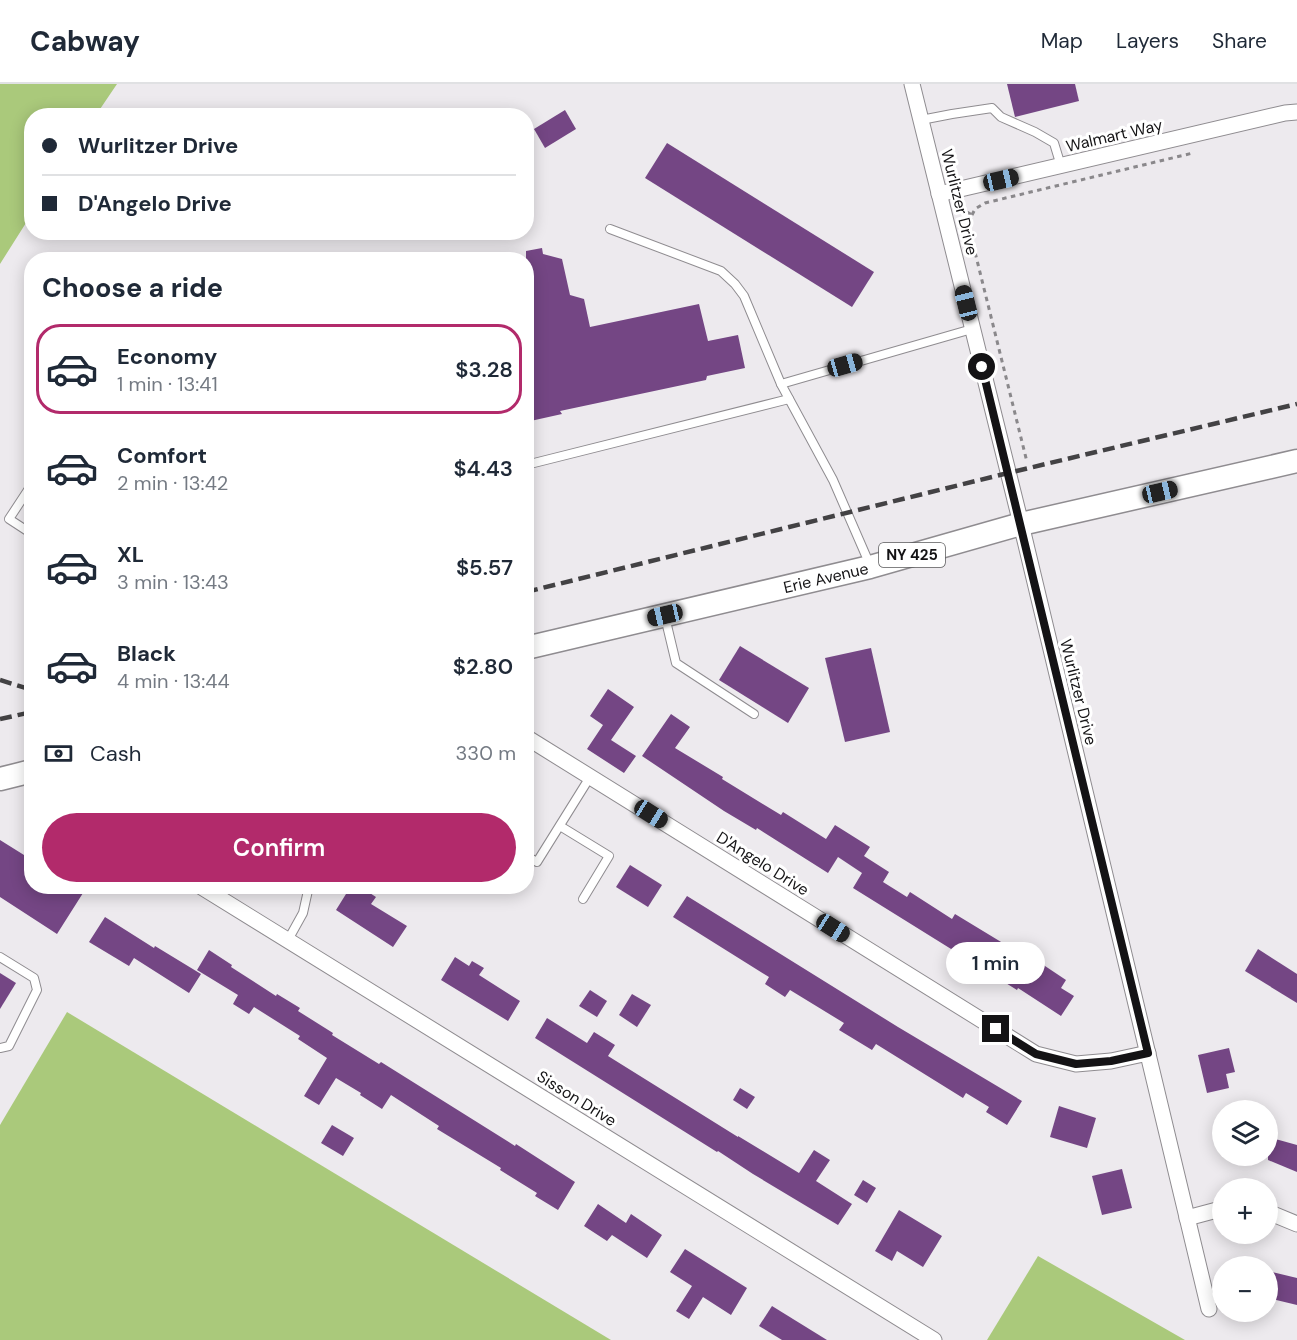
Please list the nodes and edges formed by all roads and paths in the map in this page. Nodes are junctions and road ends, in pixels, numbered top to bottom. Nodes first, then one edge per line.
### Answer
1 (912, 84) edge
2 (1297, 112) edge
3 (921, 120) junction
4 (1201, 151) dead end
5 (1061, 166) junction
6 (939, 194) junction
7 (967, 212) dead end
8 (972, 215) junction
9 (609, 229) dead end
10 (972, 329) junction
11 (781, 384) junction
12 (789, 399) junction
13 (1297, 461) edge
14 (1027, 462) dead end
15 (534, 463) edge
16 (24, 496) edge
17 (1021, 524) junction
18 (24, 529) edge
19 (870, 567) junction
20 (665, 615) junction
21 (534, 646) edge
22 (754, 714) dead end
23 (534, 742) edge
24 (590, 777) junction
25 (560, 826) junction
26 (534, 860) edge
27 (213, 894) edge
28 (307, 894) edge
29 (583, 898) dead end
30 (288, 940) junction
31 (0, 957) edge
32 (0, 1048) edge
33 (1148, 1053) junction
34 (1212, 1211) edge
35 (1278, 1216) edge
36 (1187, 1218) junction
37 (1297, 1224) edge
38 (1209, 1309) dead end
39 (934, 1340) edge

1 - 3 street, Wurlitzer Drive
2 - 5 street, Walmart Way
3 - 5 lane
3 - 6 street, Wurlitzer Drive
4 - 8 path
5 - 6 street, Walmart Way
6 - 10 street, Wurlitzer Drive
7 - 8 path
8 - 14 path
9 - 11 lane
10 - 11 lane
10 - 17 street, Wurlitzer Drive
11 - 12 lane
12 - 15 lane
12 - 19 lane
13 - 17 main road, Erie Avenue / NY 425
16 - 18 lane
17 - 19 main road, Erie Avenue / NY 425
17 - 33 street, Wurlitzer Drive
19 - 20 main road, Erie Avenue / NY 425
20 - 21 main road, Erie Avenue / NY 425
20 - 22 lane
23 - 24 street, D'Angelo Drive
24 - 25 lane
24 - 33 street, D'Angelo Drive
25 - 26 lane
25 - 29 lane
27 - 30 street, Sisson Drive
28 - 30 lane
30 - 39 street, Sisson Drive
31 - 32 lane
33 - 36 street, Wurlitzer Drive
34 - 36 street
35 - 37 street
36 - 38 street, Wurlitzer Drive

